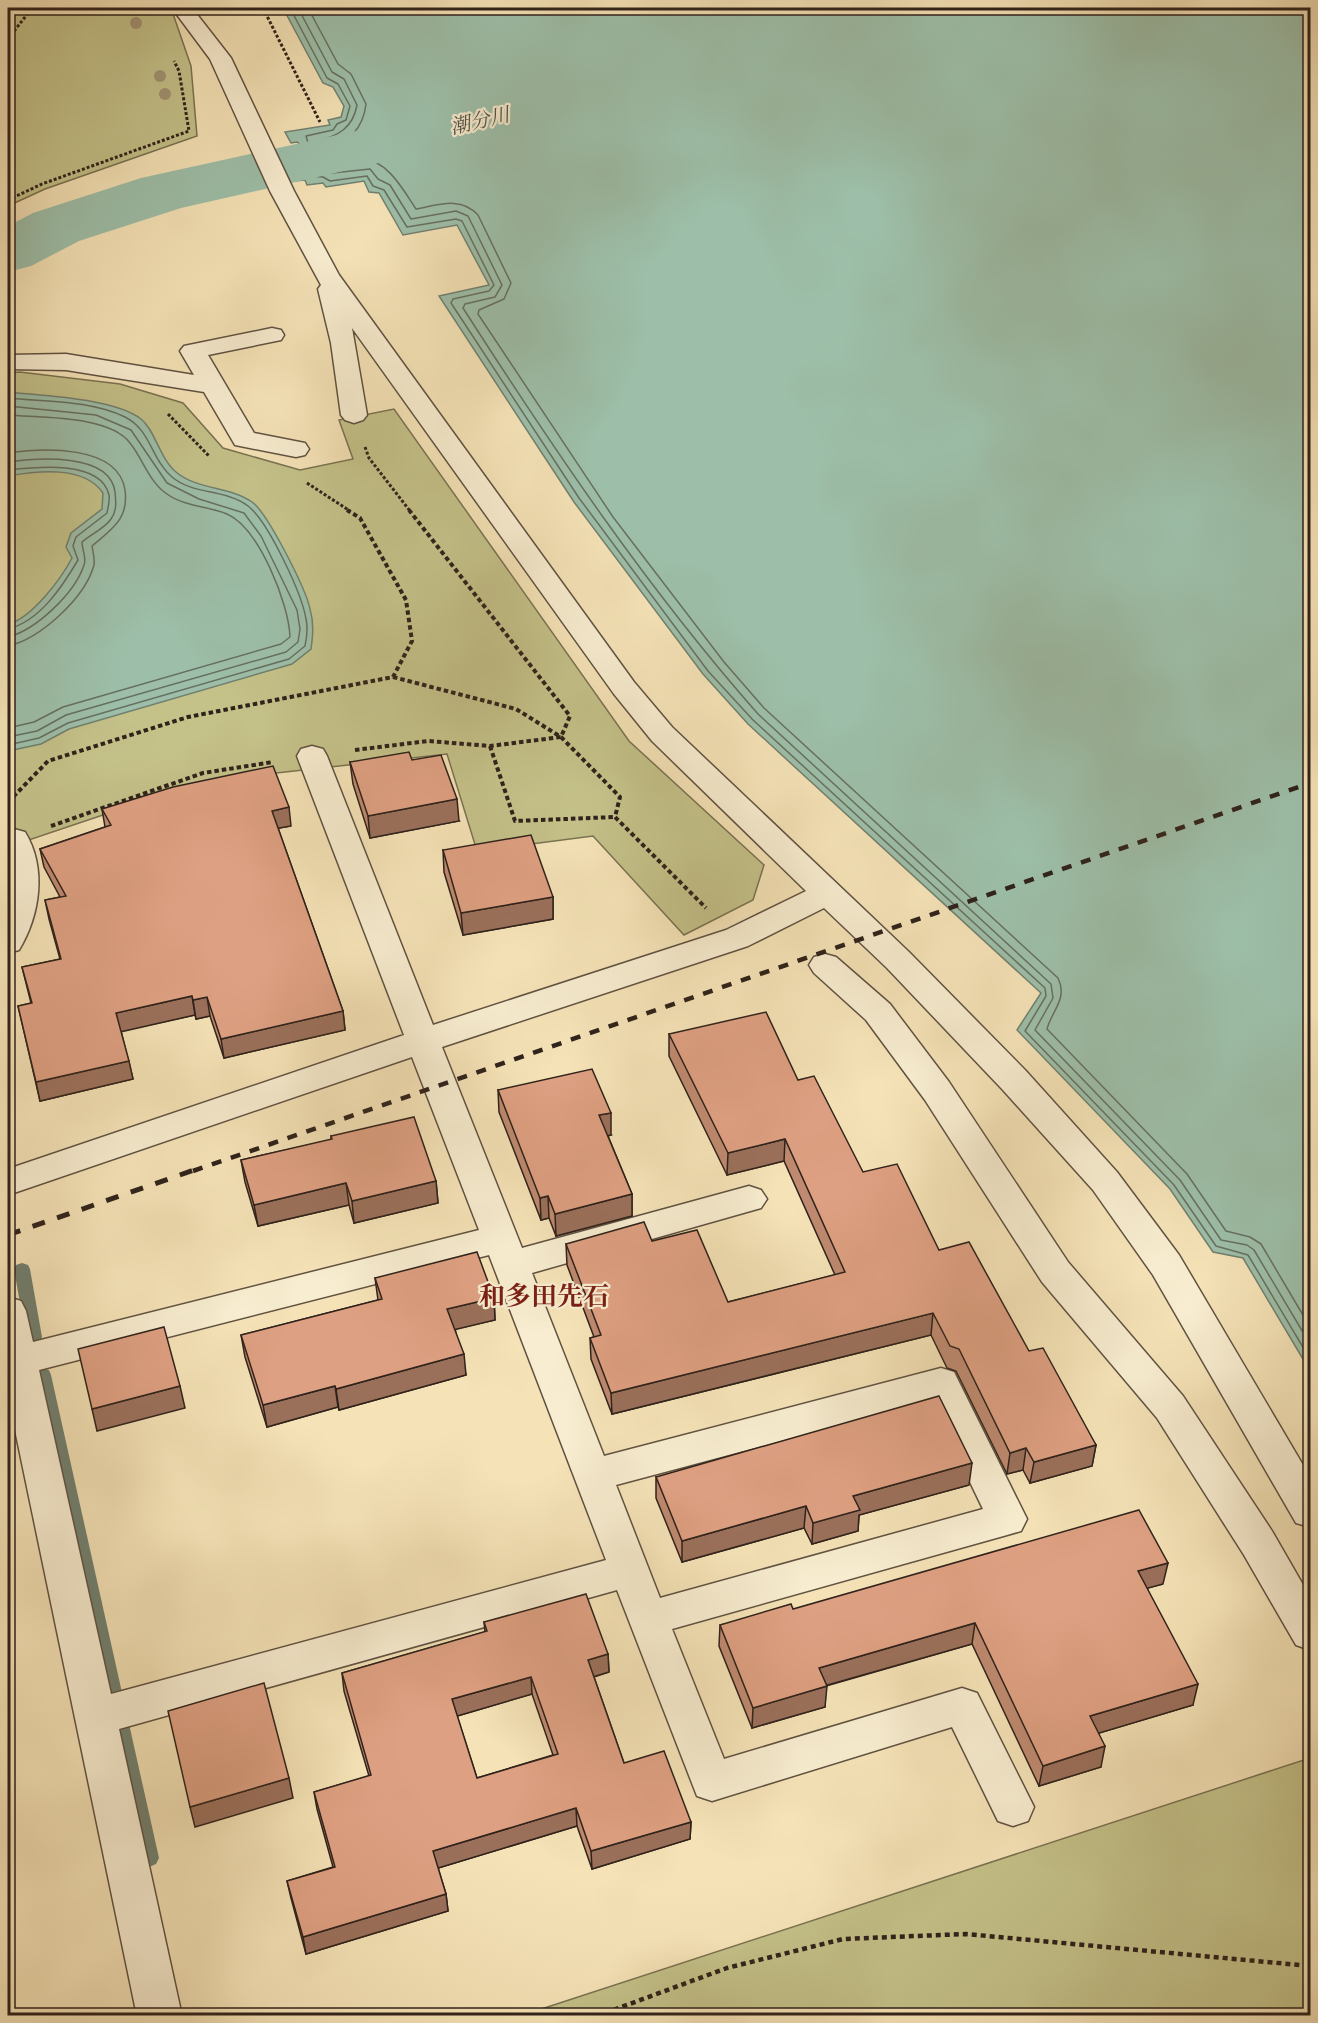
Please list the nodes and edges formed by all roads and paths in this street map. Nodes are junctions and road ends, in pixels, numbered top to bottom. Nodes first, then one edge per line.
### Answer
1 (32, 8) edge
2 (182, 8) edge
3 (263, 8) edge
4 (8, 39) edge
5 (174, 60) dead end
6 (320, 122) dead end
7 (8, 200) edge
8 (327, 276) junction
9 (272, 335) dead end
10 (8, 362) edge
11 (213, 386) junction
12 (166, 412) dead end
13 (354, 415) joint
14 (296, 448) dead end
15 (214, 459) dead end
16 (298, 481) dead end
17 (393, 677) junction
18 (561, 737) junction
19 (490, 746) junction
20 (312, 756) junction
21 (615, 817) junction
22 (14, 839) junction
23 (828, 893) junction
24 (737, 938) junction
25 (8, 942) edge
26 (825, 965) dead end
27 (425, 1040) junction
28 (8, 1182) edge
29 (749, 1199) dead end
30 (507, 1252) junction
31 (8, 1311) edge
32 (13, 1362) edge
33 (594, 1475) junction
34 (1311, 1511) edge
35 (630, 1570) junction
36 (648, 1618) junction
37 (1311, 1633) edge
38 (95, 1717) junction
39 (1013, 1807) dead end
40 (1311, 1966) edge
41 (160, 2016) edge
42 (597, 2016) edge

1 - 4 path
2 - 8 street
3 - 6 path
5 - 7 path
8 - 13 street
8 - 23 street
9 - 11 street
10 - 11 street
11 - 14 street
12 - 15 path
13 - 18 path
16 - 17 path
17 - 18 path
17 - 22 path
18 - 19 path
18 - 21 path
19 - 20 path
19 - 21 path
20 - 22 path
20 - 27 street
21 - 24 path
22 - 25 street
23 - 24 street
23 - 34 street
24 - 27 street
26 - 37 street
27 - 28 street
27 - 30 street
29 - 30 street
30 - 32 street
30 - 33 street
31 - 32 street
32 - 38 street
33 - 35 street
33 - 36 street
35 - 36 street
35 - 38 street
36 - 39 street
38 - 41 street
40 - 42 path

